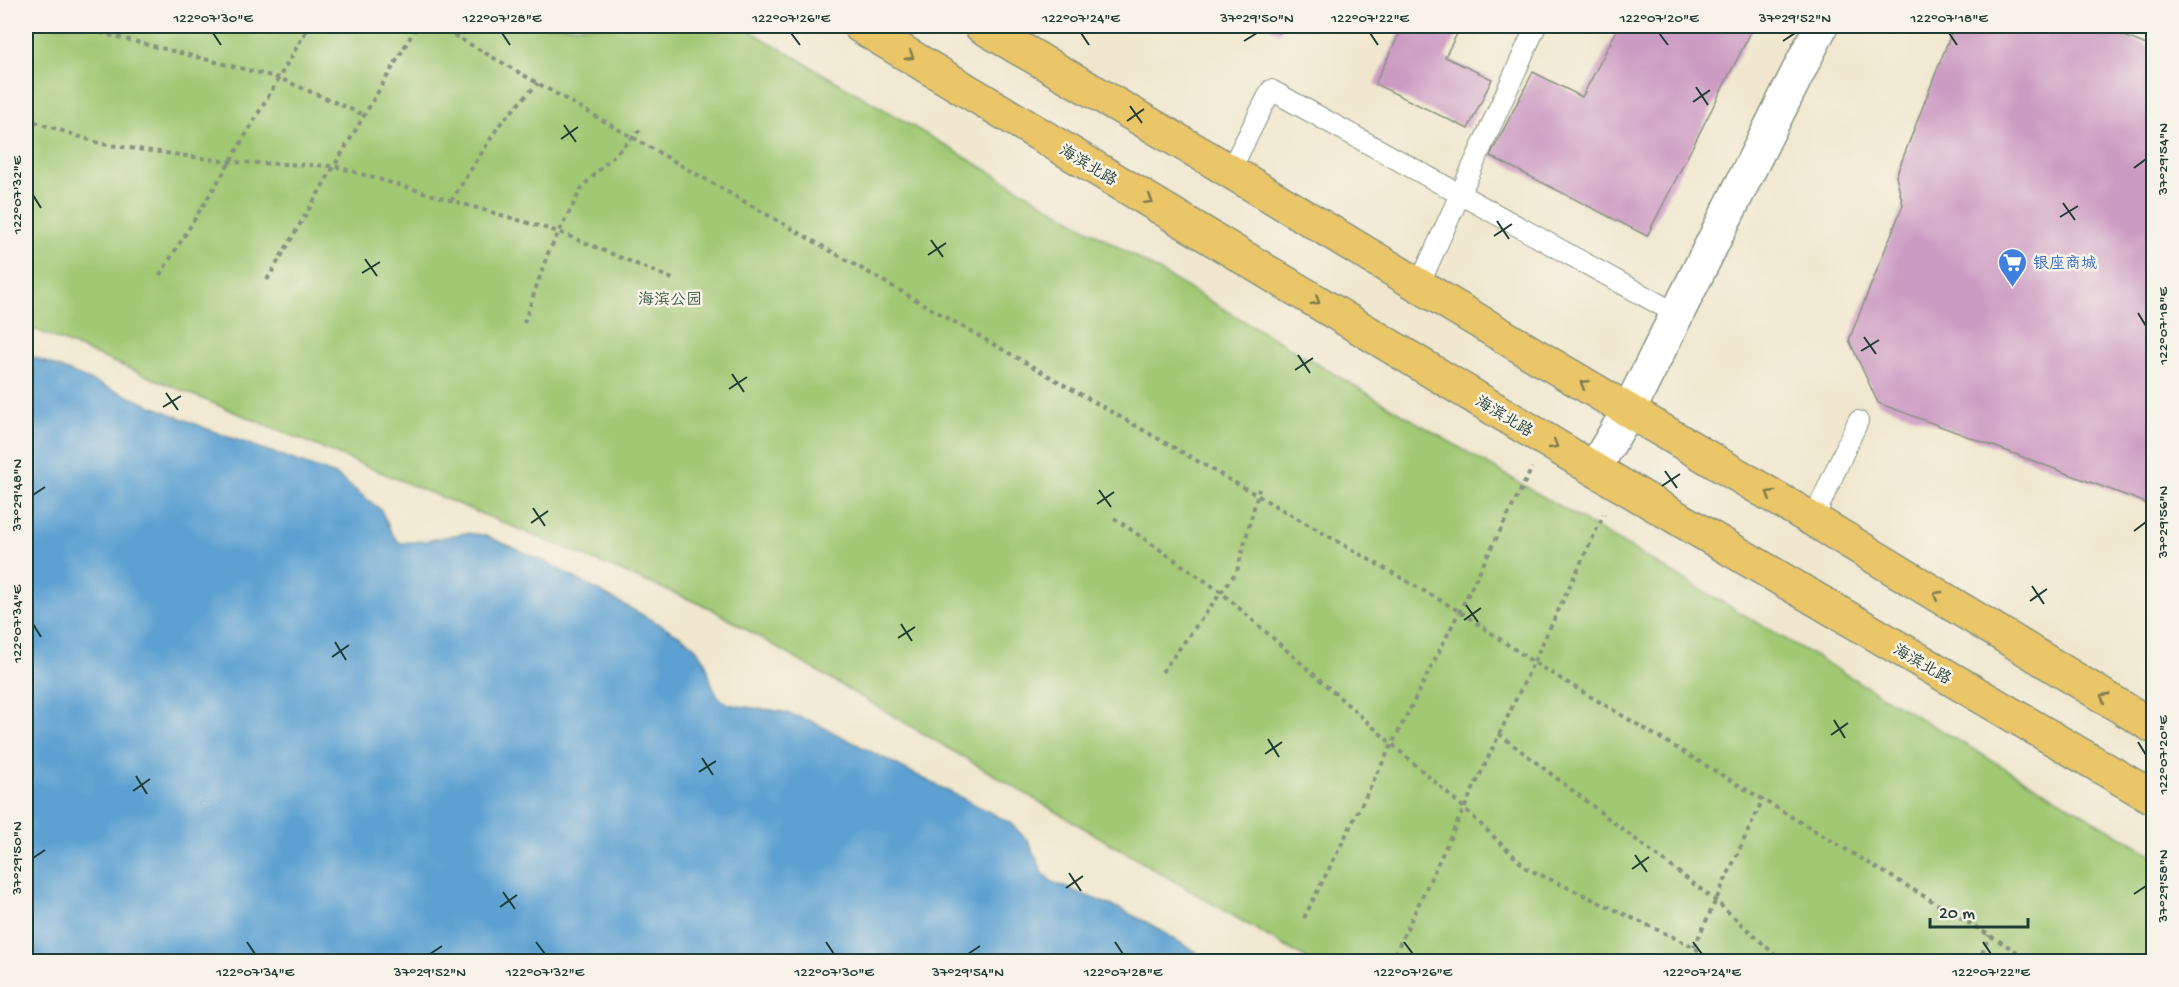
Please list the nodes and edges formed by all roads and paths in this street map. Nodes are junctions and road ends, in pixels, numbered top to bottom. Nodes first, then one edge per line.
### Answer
1 (74, 26) edge
2 (309, 26) edge
3 (417, 26) edge
4 (438, 26) edge
5 (860, 26) edge
6 (981, 26) edge
7 (1536, 26) edge
8 (1821, 26) edge
9 (279, 78) junction
10 (538, 83) junction
11 (364, 115) junction
12 (26, 119) edge
13 (640, 130) dead end
14 (633, 138) junction
15 (230, 162) junction
16 (334, 166) junction
17 (1230, 171) junction
18 (1460, 196) junction
19 (451, 201) junction
20 (559, 232) junction
21 (160, 275) dead end
22 (267, 280) dead end
23 (675, 280) dead end
24 (1419, 285) junction
25 (1677, 314) junction
26 (524, 323) dead end
27 (1629, 410) junction
28 (1858, 421) dead end
29 (1547, 441) junction
30 (1594, 469) junction
31 (1622, 485) junction
32 (1259, 489) dead end
33 (1257, 495) junction
34 (1114, 518) dead end
35 (1813, 520) junction
36 (1221, 592) junction
37 (1459, 611) junction
38 (1533, 662) junction
39 (1162, 672) dead end
40 (2154, 727) edge
41 (1499, 734) junction
42 (1392, 744) junction
43 (2154, 798) edge
44 (1763, 799) junction
45 (1464, 808) junction
46 (1716, 901) junction
47 (1304, 918) dead end
48 (1989, 935) junction
49 (1694, 947) junction
50 (1391, 962) edge
51 (1712, 962) edge
52 (1783, 962) edge
53 (1979, 962) edge
54 (2034, 962) edge

1 - 9 path
2 - 9 path
3 - 11 path
4 - 10 path
5 -> 29 main road, 海滨北路
6 - 17 main road
7 - 18 lane
8 - 25 street
9 - 11 path
9 - 15 path
10 - 14 path
10 - 19 path
11 - 16 path
12 - 15 path
13 - 14 path
14 - 20 path
14 - 33 path
15 - 16 path
15 - 21 path
16 - 19 path
16 - 22 path
17 - 18 lane
17 - 24 main road
18 - 24 lane
18 - 25 lane
19 - 20 path
20 - 23 path
20 - 26 path
27 -> 24 main road
25 - 27 street
27 - 30 street
35 -> 27 main road
28 - 35 lane
29 -> 30 main road, 海滨北路
29 - 37 path
30 - 31 main road, 海滨北路
31 - 38 path
31 - 43 main road, 海滨北路
32 - 33 path
33 - 36 path
33 - 37 path
34 - 36 path
40 -> 35 main road
36 - 39 path
36 - 42 path
37 - 38 path
37 - 42 path
38 - 41 path
38 - 44 path
41 - 45 path
41 - 46 path
42 - 45 path
42 - 47 path
44 - 46 path
44 - 48 path
45 - 49 path
45 - 50 path
46 - 49 path
46 - 52 path
48 - 53 path
48 - 54 path
49 - 51 path

